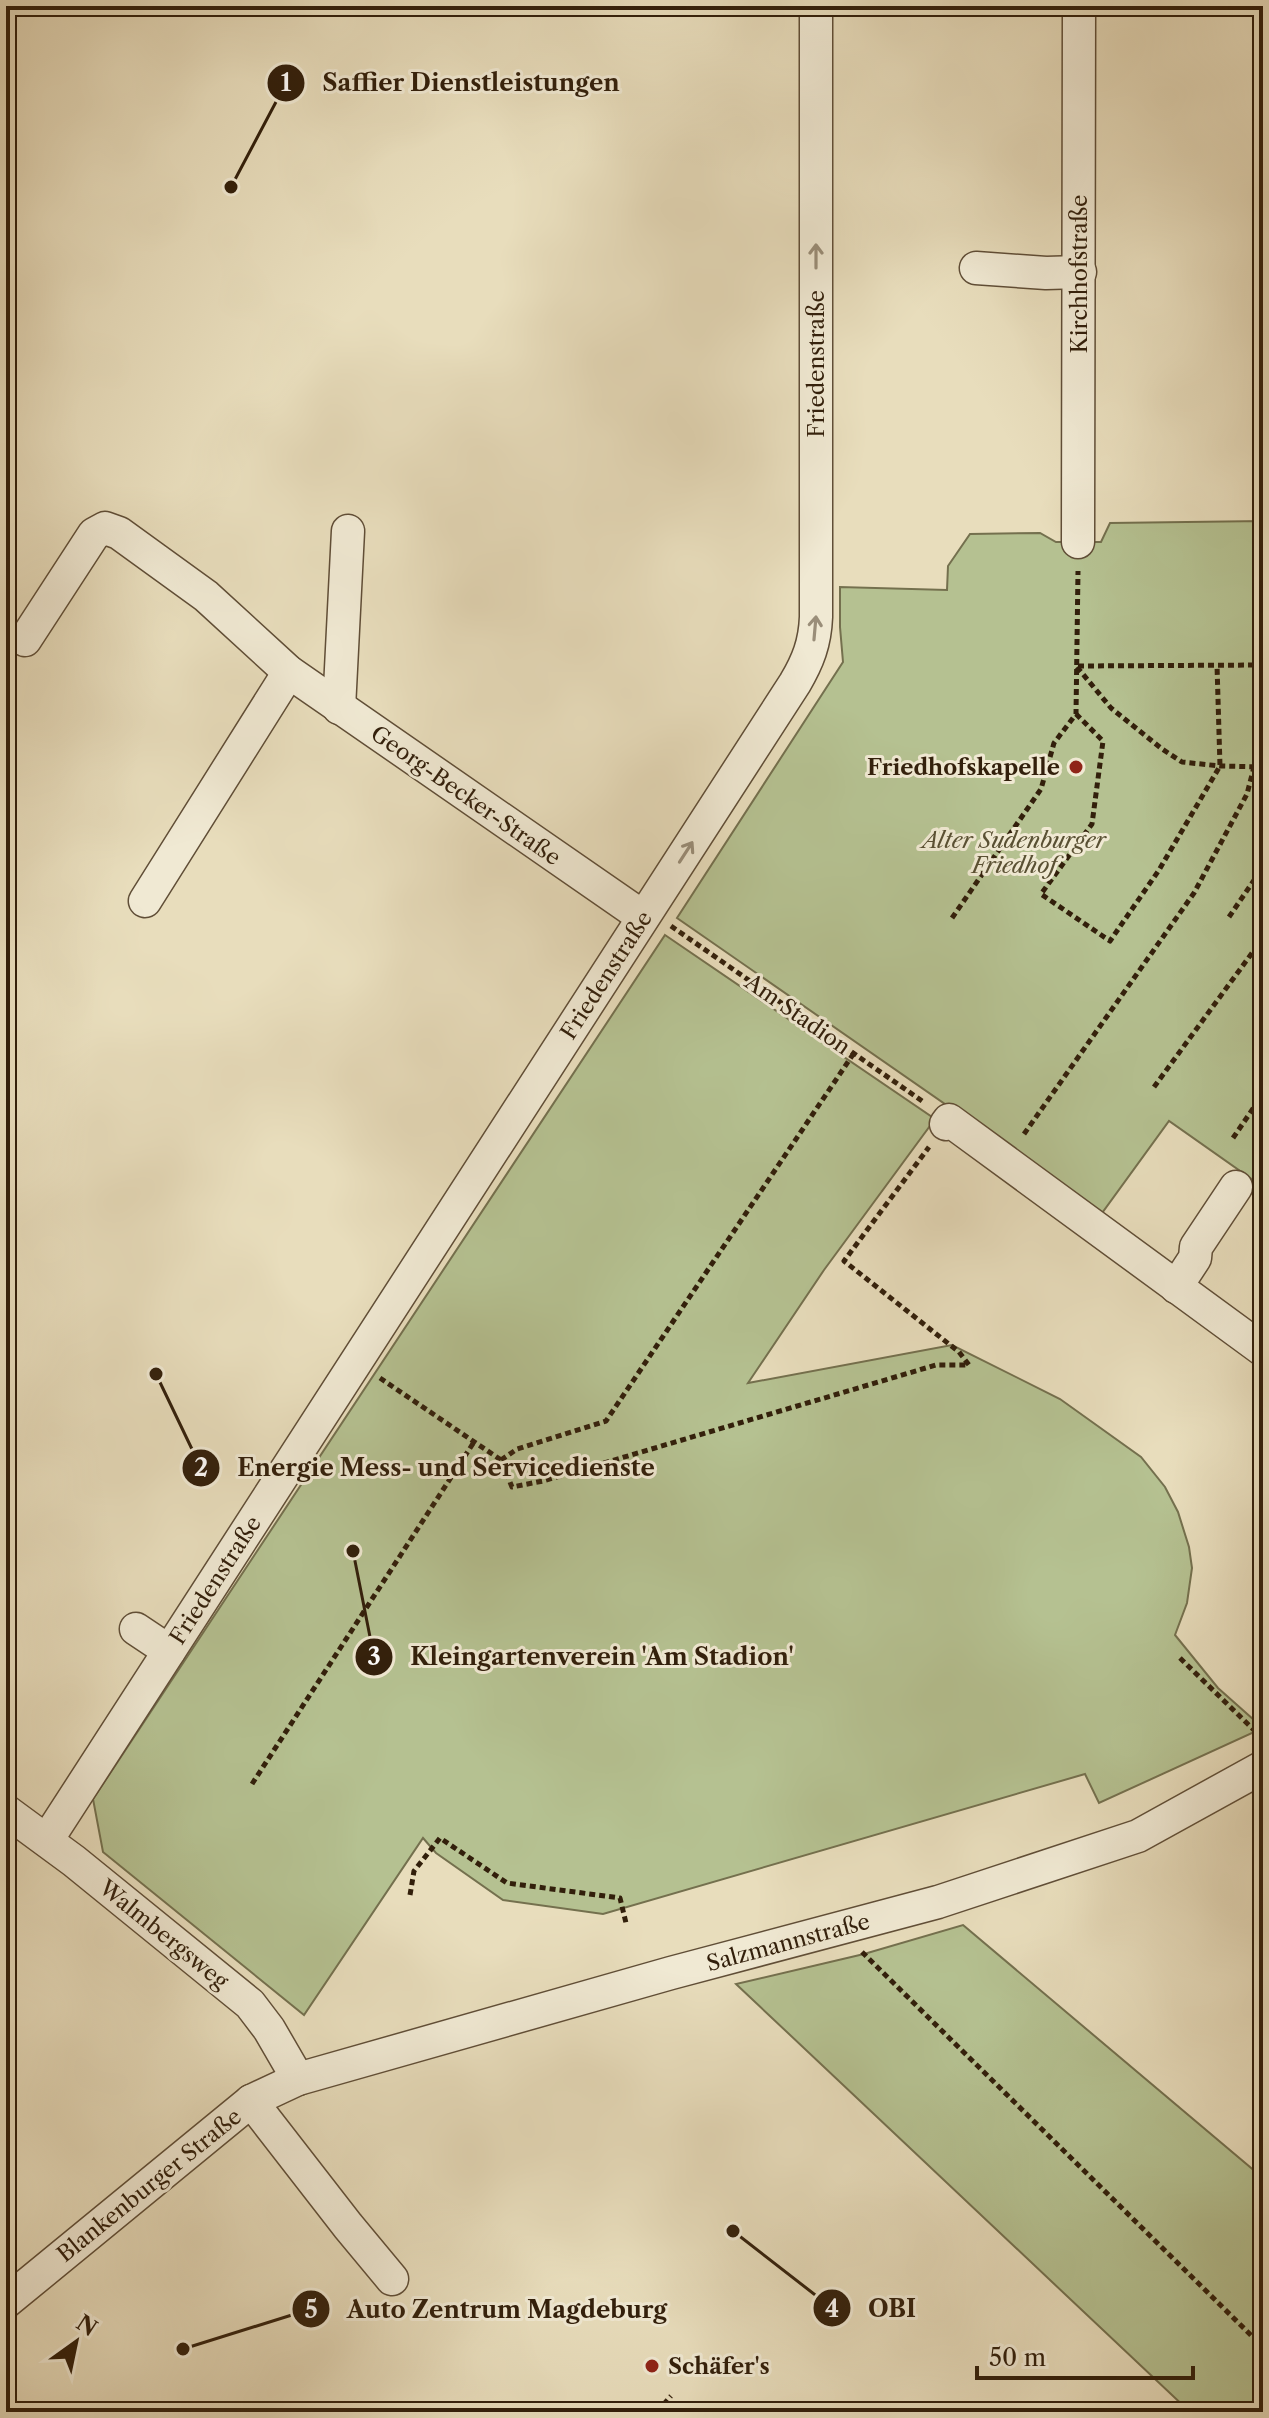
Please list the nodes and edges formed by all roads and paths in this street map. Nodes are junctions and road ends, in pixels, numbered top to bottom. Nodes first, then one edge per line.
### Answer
1 (816, 6) edge
2 (1079, 6) edge
3 (976, 268) dead end
4 (1080, 272) junction
5 (348, 531) dead end
6 (1078, 542) joint
7 (25, 640) dead end
8 (1217, 665) junction
9 (1263, 665) edge
10 (1077, 666) junction
11 (289, 672) junction
12 (339, 708) junction
13 (1076, 714) junction
14 (1220, 766) junction
15 (1254, 767) junction
16 (1263, 767) edge
17 (1263, 867) edge
18 (145, 901) dead end
19 (643, 917) junction
20 (1229, 917) dead end
21 (952, 918) dead end
22 (1263, 938) edge
23 (854, 1053) junction
24 (1154, 1087) dead end
25 (1263, 1094) edge
26 (948, 1122) junction
27 (1024, 1134) dead end
28 (1233, 1138) dead end
29 (1236, 1187) dead end
30 (1176, 1287) junction
31 (1263, 1350) edge
32 (377, 1375) dead end
33 (474, 1442) junction
34 (501, 1460) junction
35 (136, 1629) dead end
36 (169, 1651) junction
37 (1180, 1658) dead end
38 (1257, 1733) dead end
39 (1263, 1767) edge
40 (252, 1784) dead end
41 (6, 1811) edge
42 (47, 1840) junction
43 (410, 1895) dead end
44 (626, 1923) dead end
45 (864, 1954) dead end
46 (298, 2079) junction
47 (251, 2101) junction
48 (392, 2279) dead end
49 (6, 2302) edge
50 (1263, 2347) edge
51 (671, 2396) dead end
52 (657, 2412) edge

19 -> 1 street, Friedenstraße
2 - 4 street, Kirchhofstraße
3 - 4 street
4 - 6 street, Kirchhofstraße
5 - 12 street
6 - 10 path
7 - 11 street, Georg-Becker-Straße
8 - 9 path
8 - 10 path
8 - 14 path
10 - 13 path
10 - 14 path
11 - 12 street, Georg-Becker-Straße
11 - 18 street
12 - 19 street, Georg-Becker-Straße
13 - 14 path
13 - 21 path
14 - 15 path
15 - 16 path
15 - 27 path
17 - 20 path
19 - 23 path, Am Stadion
19 - 36 street, Friedenstraße
22 - 24 path
23 - 26 path, Am Stadion
23 - 34 path
25 - 28 path
26 - 30 street
26 - 34 path
29 - 30 street
30 - 31 street
32 - 33 path
33 - 34 path
33 - 40 path
35 - 36 street
36 - 42 street, Friedenstraße
37 - 38 path
39 - 46 street, Salzmannstraße
41 - 42 street, Walmbergsweg
42 - 46 street, Walmbergsweg
43 - 44 path
45 - 50 path
46 - 47 street, Blankenburger Straße
47 - 48 street
47 - 49 street, Blankenburger Straße
51 - 52 path

